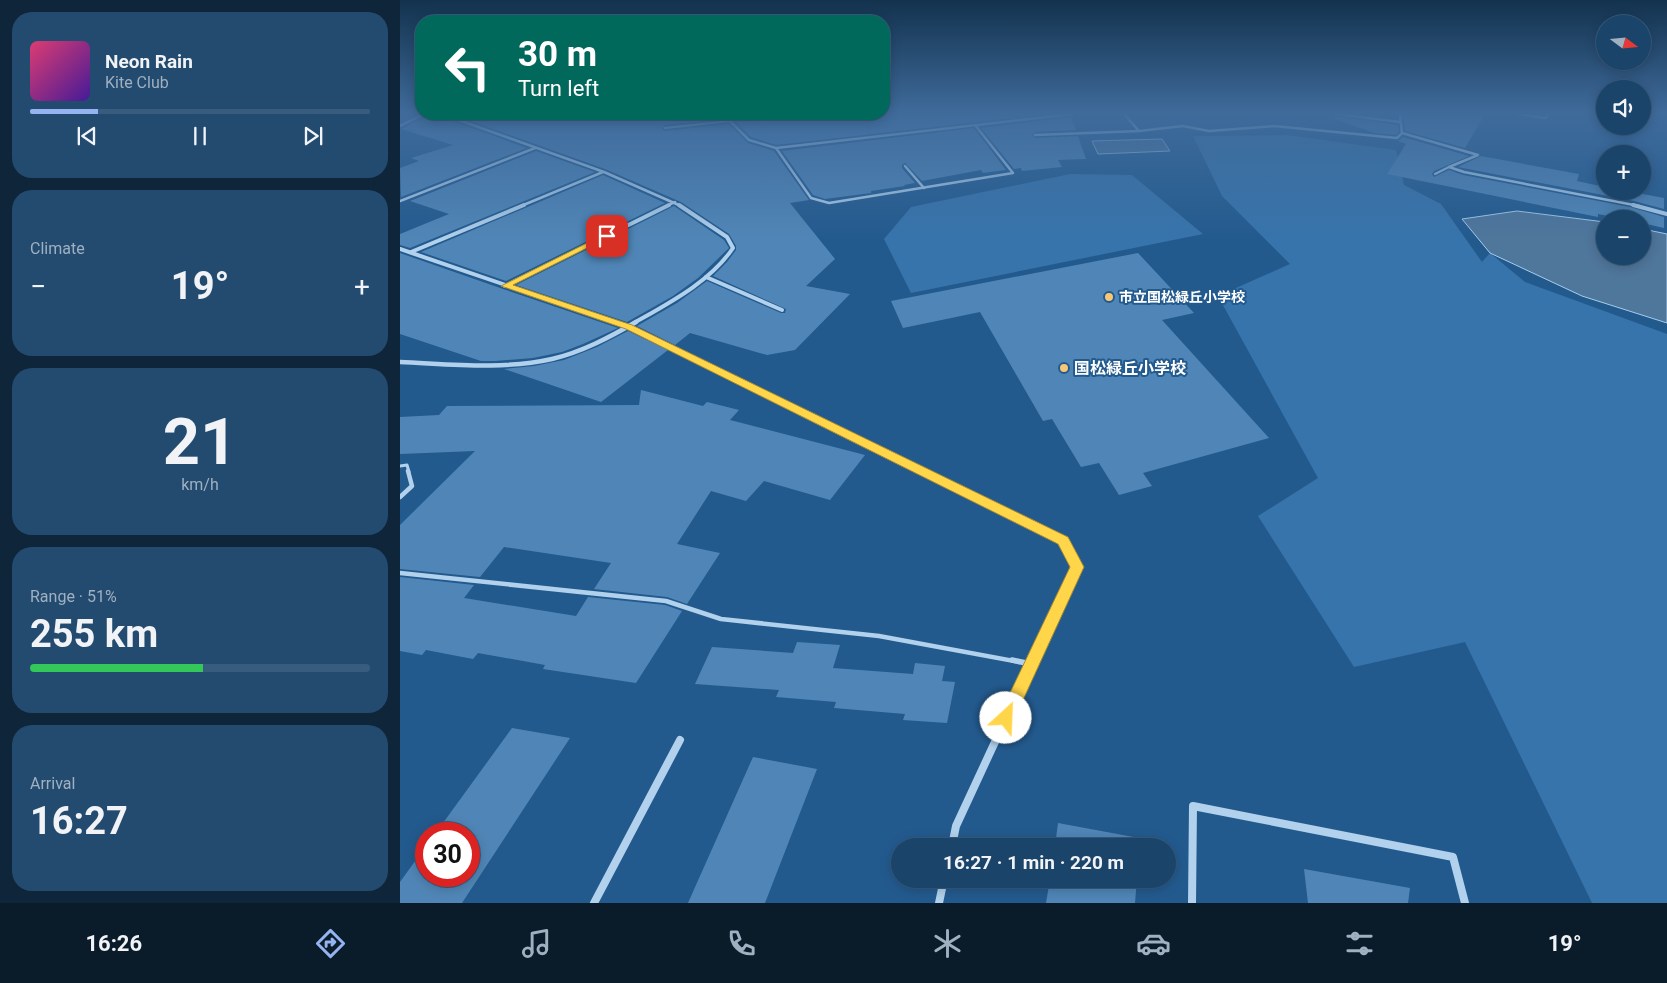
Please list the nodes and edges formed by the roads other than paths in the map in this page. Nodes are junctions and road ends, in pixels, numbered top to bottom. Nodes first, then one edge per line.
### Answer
1 (514, 156) edge
2 (558, 156) edge
3 (782, 156) edge
4 (1000, 156) edge
5 (1475, 156) edge
6 (905, 166) dead end
7 (1449, 167) junction
8 (604, 172) junction
9 (1435, 174) dead end
10 (924, 188) junction
11 (400, 201) edge
12 (675, 202) junction
13 (1667, 214) edge
14 (400, 249) edge
15 (411, 252) junction
16 (706, 277) junction
17 (506, 286) junction
18 (782, 310) dead end
19 (629, 327) junction
20 (400, 362) edge
21 (400, 466) edge
22 (400, 497) edge
23 (400, 573) edge
24 (1031, 664) junction
25 (680, 740) dead end
26 (954, 838) edge
27 (942, 888) edge
28 (594, 903) edge
29 (939, 903) edge
30 (1192, 903) edge
31 (1465, 903) edge

1 - 11 street
2 - 8 street
3 - 10 street
4 - 10 street
5 - 7 street
6 - 10 street
7 - 9 lane
7 - 13 street
8 - 12 street
8 - 15 street
12 - 16 street
12 - 17 street
14 - 15 street
15 - 17 street
16 - 18 street
16 - 19 street
17 - 19 street
19 - 20 street
19 - 24 street
21 - 22 lane
23 - 24 lane
24 - 26 street
25 - 28 street
27 - 29 street
30 - 31 street

